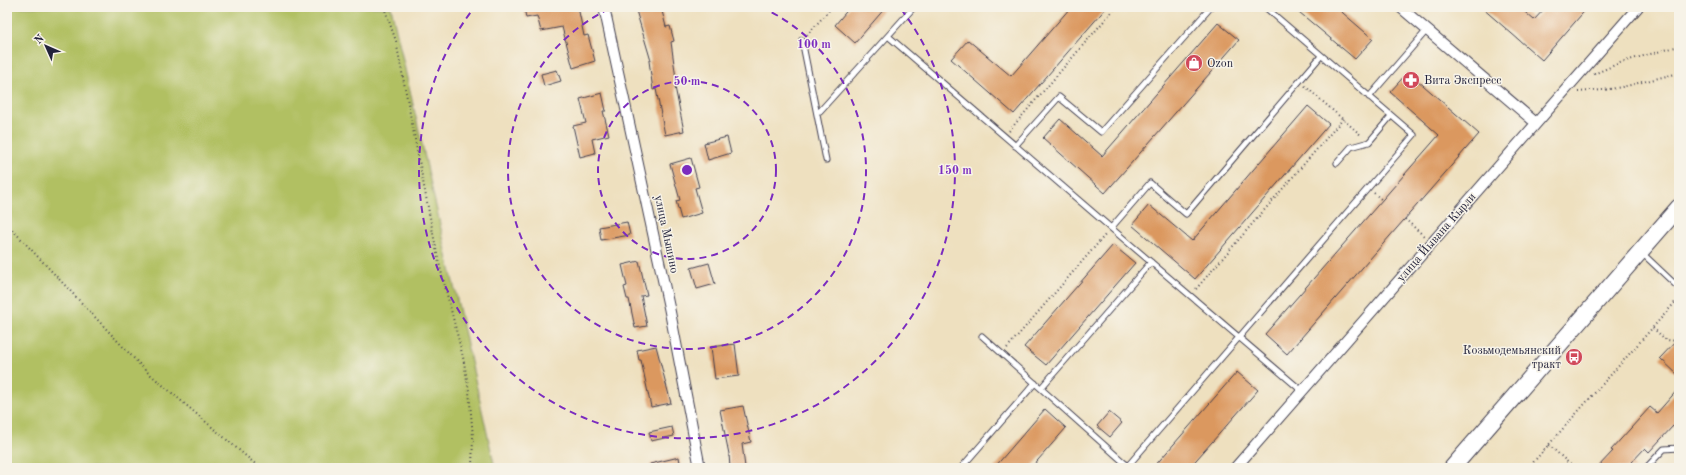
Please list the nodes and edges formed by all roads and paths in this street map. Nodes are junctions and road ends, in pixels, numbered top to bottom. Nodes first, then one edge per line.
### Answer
1 (384, 7) edge
2 (604, 7) edge
3 (832, 7) edge
4 (914, 7) edge
5 (1116, 7) edge
6 (1211, 7) edge
7 (1265, 7) edge
8 (1400, 7) edge
9 (1638, 7) edge
10 (1426, 30) junction
11 (888, 36) junction
12 (802, 40) joint
13 (1679, 46) edge
14 (1321, 56) junction
15 (1679, 73) edge
16 (1594, 74) dead end
17 (1299, 81) junction
18 (1579, 88) dead end
19 (1369, 97) junction
20 (820, 111) dead end
21 (1391, 116) junction
22 (1343, 119) junction
23 (1536, 123) junction
24 (1004, 136) junction
25 (1369, 142) junction
26 (1015, 146) junction
27 (826, 160) dead end
28 (1337, 163) dead end
29 (1679, 207) edge
30 (1405, 219) dead end
31 (7, 224) edge
32 (1111, 228) junction
33 (1432, 243) junction
34 (1640, 252) junction
35 (1151, 262) junction
36 (1679, 288) edge
37 (1190, 296) junction
38 (1679, 298) edge
39 (1652, 328) junction
40 (982, 336) dead end
41 (1239, 338) junction
42 (1679, 341) edge
43 (1002, 354) junction
44 (1035, 383) junction
45 (1041, 388) junction
46 (1302, 391) junction
47 (1549, 445) junction
48 (1679, 448) edge
49 (1127, 467) edge
50 (260, 468) edge
51 (472, 468) edge
52 (700, 468) edge
53 (961, 468) edge
54 (1235, 468) edge
55 (1452, 468) edge
56 (1528, 468) edge
57 (1574, 468) edge
58 (1646, 468) edge

1 - 51 path
2 - 52 street, улица Мышино
3 - 12 path
4 - 11 lane
5 - 24 path
6 - 26 lane
7 - 14 lane
8 - 10 street
9 - 23 street, улица Йывана Кырли
10 - 19 lane
10 - 23 street
11 - 20 lane
11 - 24 lane
12 - 27 lane
13 - 16 path
14 - 17 lane
14 - 19 lane
15 - 18 path
17 - 22 path
17 - 32 lane
19 - 21 lane
21 - 25 lane
21 - 41 lane
22 - 25 path
22 - 37 path
23 - 33 street, улица Йывана Кырли
24 - 26 lane
25 - 28 lane
26 - 32 lane
29 - 34 main road
30 - 33 path
31 - 50 path
32 - 35 lane
32 - 43 path
33 - 46 street, улица Йывана Кырли
34 - 36 lane
34 - 55 main road
35 - 37 lane
35 - 45 lane
37 - 41 lane
38 - 39 path
39 - 42 path
39 - 47 path
40 - 43 lane
41 - 46 lane
41 - 49 lane
43 - 44 lane
44 - 45 lane
44 - 53 lane
45 - 49 lane
46 - 54 street, улица Йывана Кырли
47 - 56 path
47 - 57 path
48 - 58 lane

